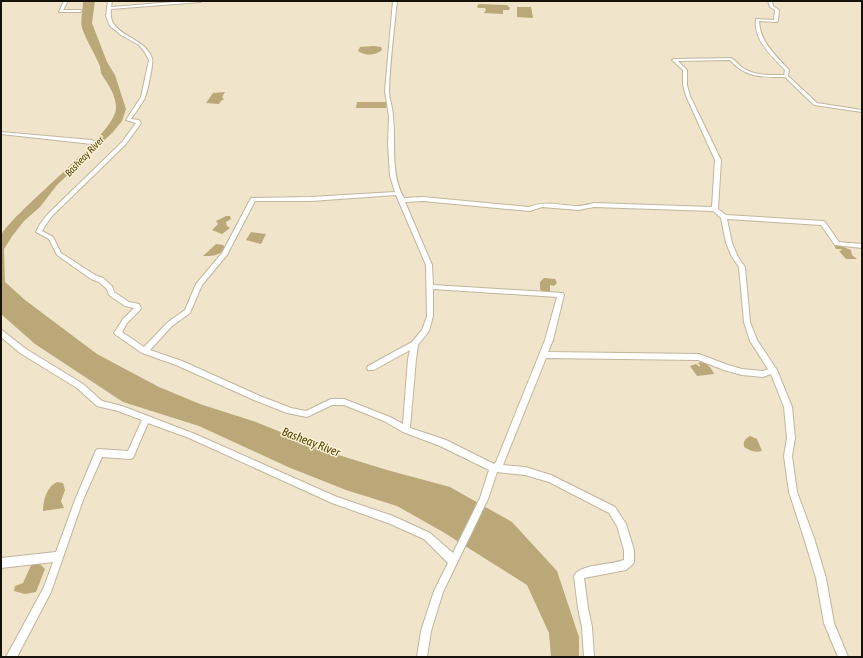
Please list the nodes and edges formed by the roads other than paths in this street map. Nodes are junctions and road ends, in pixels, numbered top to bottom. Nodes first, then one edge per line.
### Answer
1 (66, 1) edge
2 (110, 1) edge
3 (200, 1) edge
4 (395, 1) edge
5 (770, 1) edge
6 (109, 8) junction
7 (80, 11) dead end
8 (786, 76) junction
9 (862, 111) edge
10 (1, 134) edge
11 (92, 142) dead end
12 (398, 193) junction
13 (402, 200) junction
14 (715, 209) junction
15 (724, 217) junction
16 (862, 246) edge
17 (430, 287) junction
18 (1, 333) edge
19 (415, 344) junction
20 (145, 351) junction
21 (544, 355) junction
22 (371, 368) dead end
23 (773, 370) junction
24 (146, 419) junction
25 (406, 430) junction
26 (494, 468) junction
27 (58, 557) junction
28 (453, 562) junction
29 (1, 563) edge
30 (11, 657) edge
31 (422, 657) edge
32 (589, 657) edge
33 (843, 657) edge

1 - 7 street
2 - 6 street
3 - 6 street
4 - 12 street
5 - 8 street
6 - 20 street
8 - 9 street
8 - 14 street
10 - 11 street
12 - 13 street
12 - 20 street
13 - 14 street
13 - 17 street
14 - 15 street
15 - 16 street
15 - 23 street
17 - 19 street
17 - 21 street
18 - 24 street
19 - 22 street
19 - 25 street
20 - 25 street
21 - 23 street
21 - 26 street
23 - 33 street
24 - 27 street
24 - 28 street
25 - 26 street
26 - 28 street
26 - 32 street
27 - 29 street
27 - 30 street
28 - 31 street

